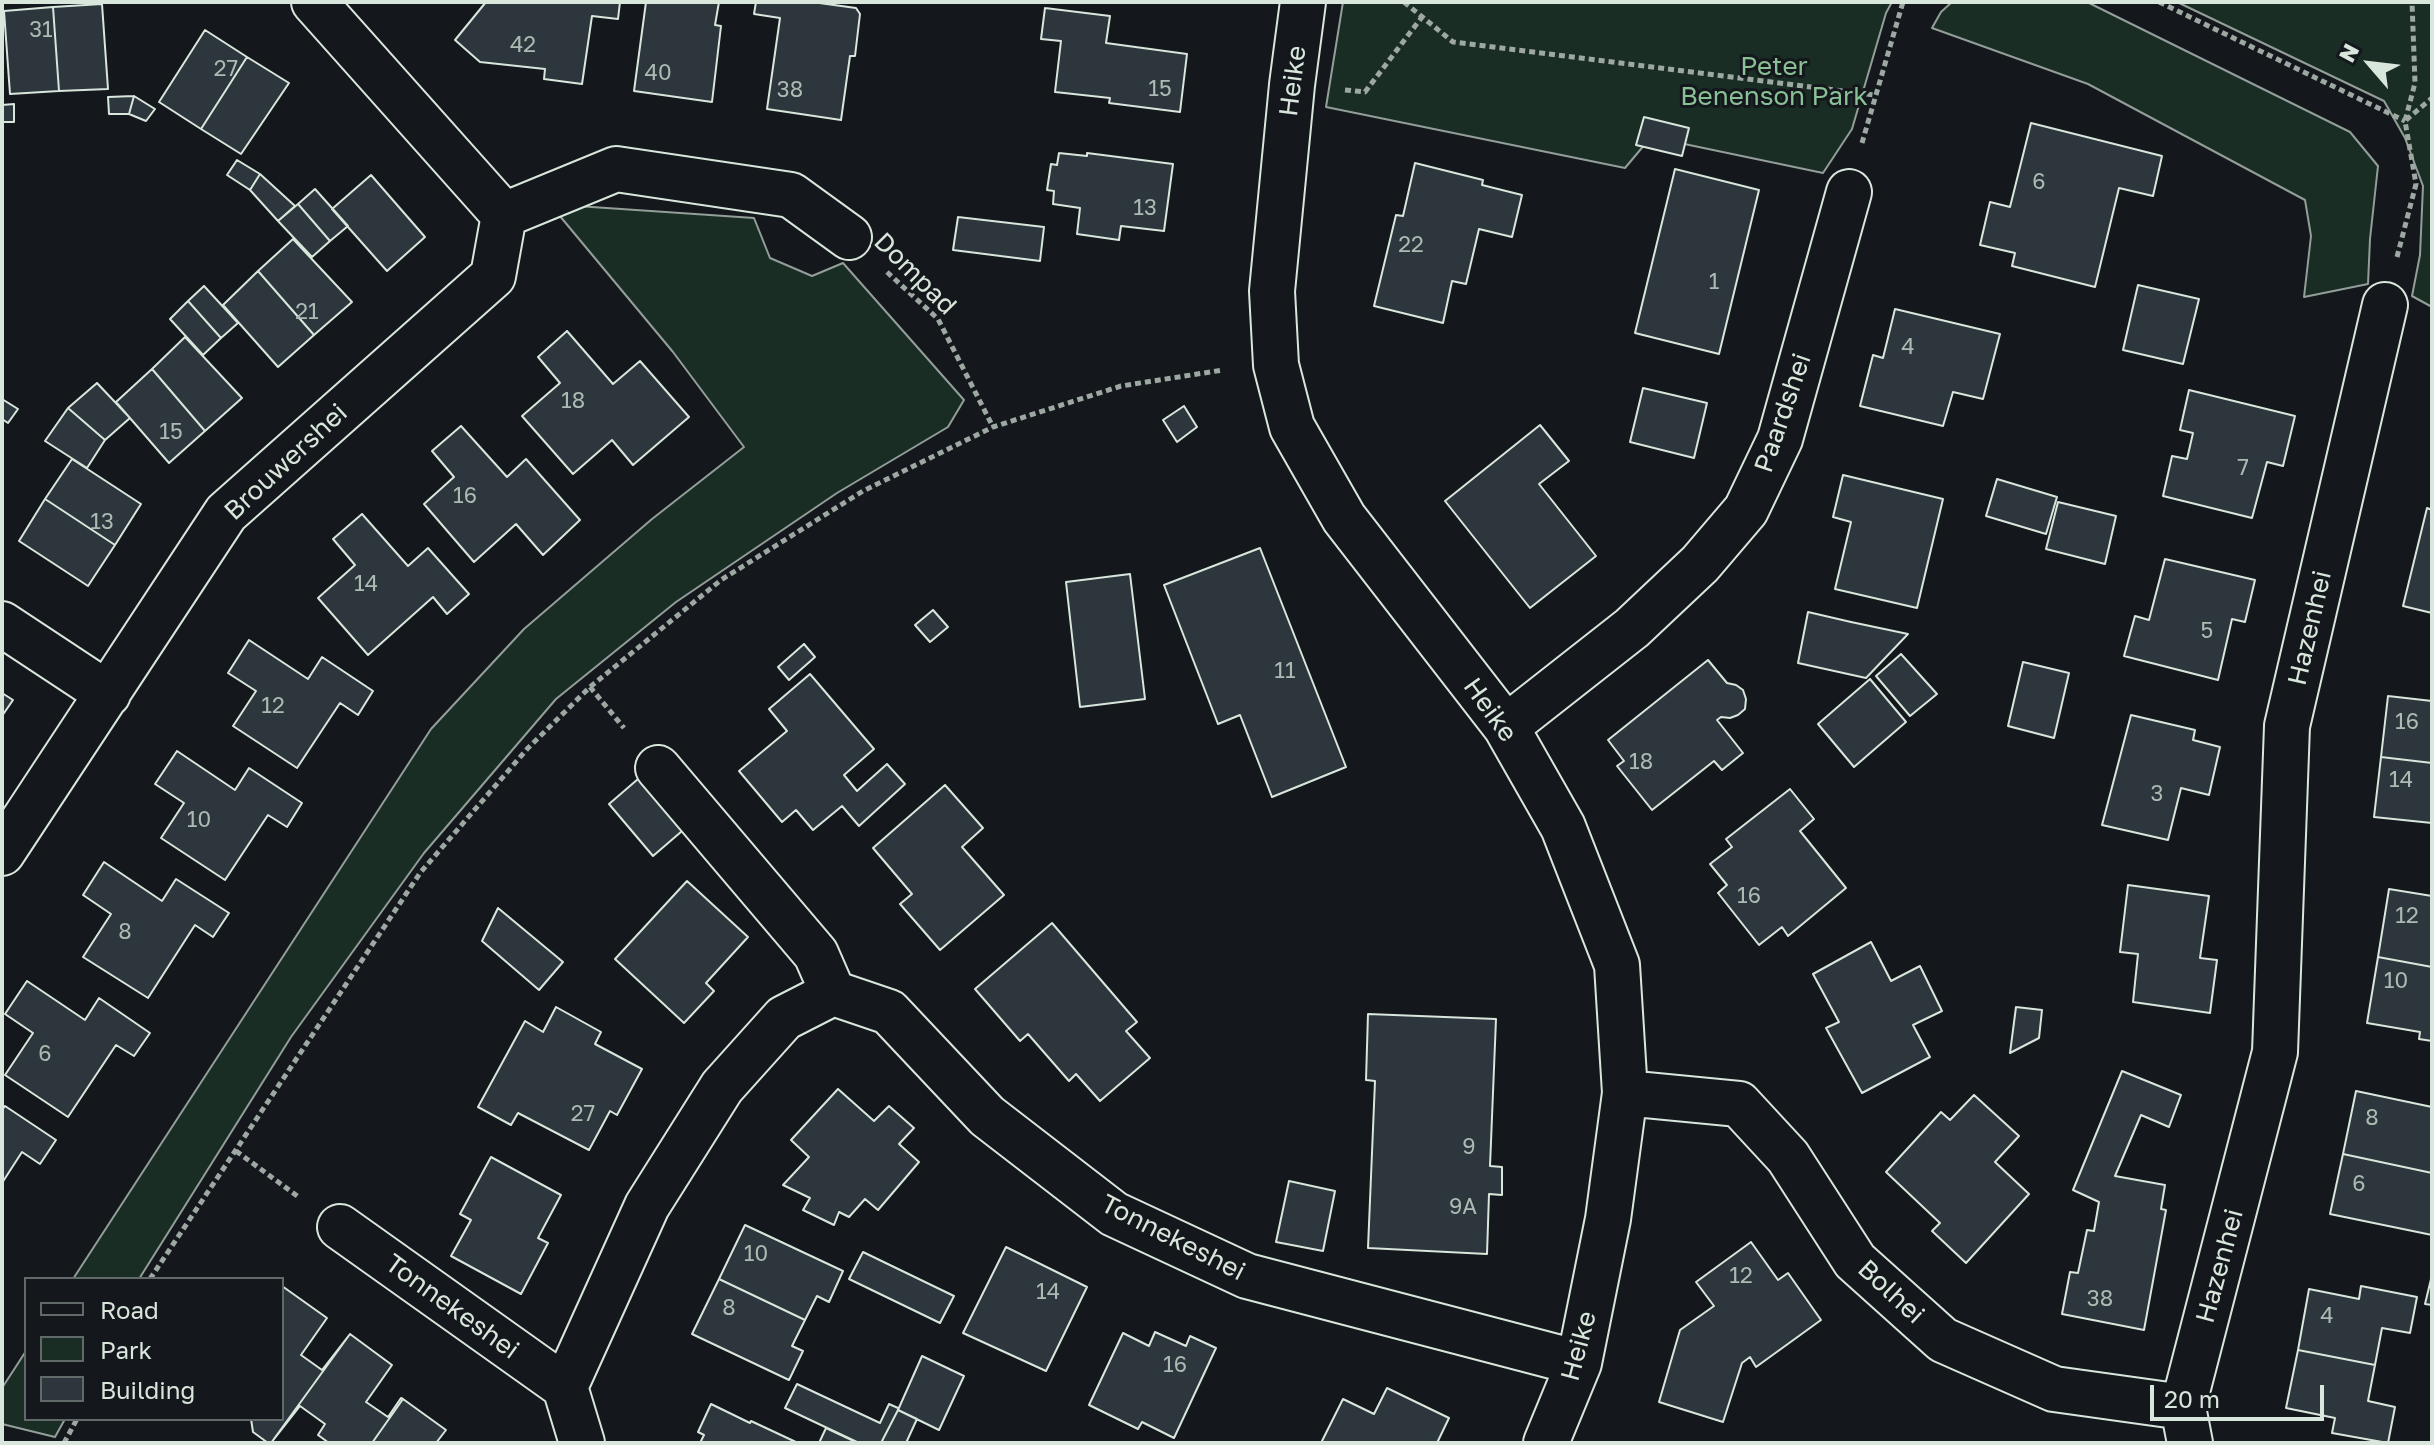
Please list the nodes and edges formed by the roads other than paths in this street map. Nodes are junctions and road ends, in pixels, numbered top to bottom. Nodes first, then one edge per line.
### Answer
1 (314, 2) edge
2 (1303, 2) edge
3 (1849, 192) road end
4 (504, 215) junction
5 (849, 237) road end
6 (2385, 305) road end
7 (2, 624) edge
8 (108, 694) junction
9 (1506, 727) junction
10 (658, 768) dead end
11 (2, 853) edge
12 (833, 993) junction
13 (1625, 1093) junction
14 (340, 1227) road end
15 (1579, 1363) junction
16 (565, 1387) junction
17 (2186, 1425) edge
18 (582, 1443) edge
19 (1546, 1443) edge

1 - 4 street
2 - 9 street, Heike
3 - 9 street, Paardshei
4 - 5 street
4 - 8 street, Brouwershei
6 - 17 street, Hazenhei
7 - 8 street
8 - 11 street, Brouwershei
9 - 13 street, Heike
10 - 12 street
12 - 15 street, Tonnekeshei
12 - 16 street
13 - 15 street, Heike
13 - 17 street, Bolhei
14 - 16 street, Tonnekeshei
15 - 19 street, Heike
16 - 18 street

